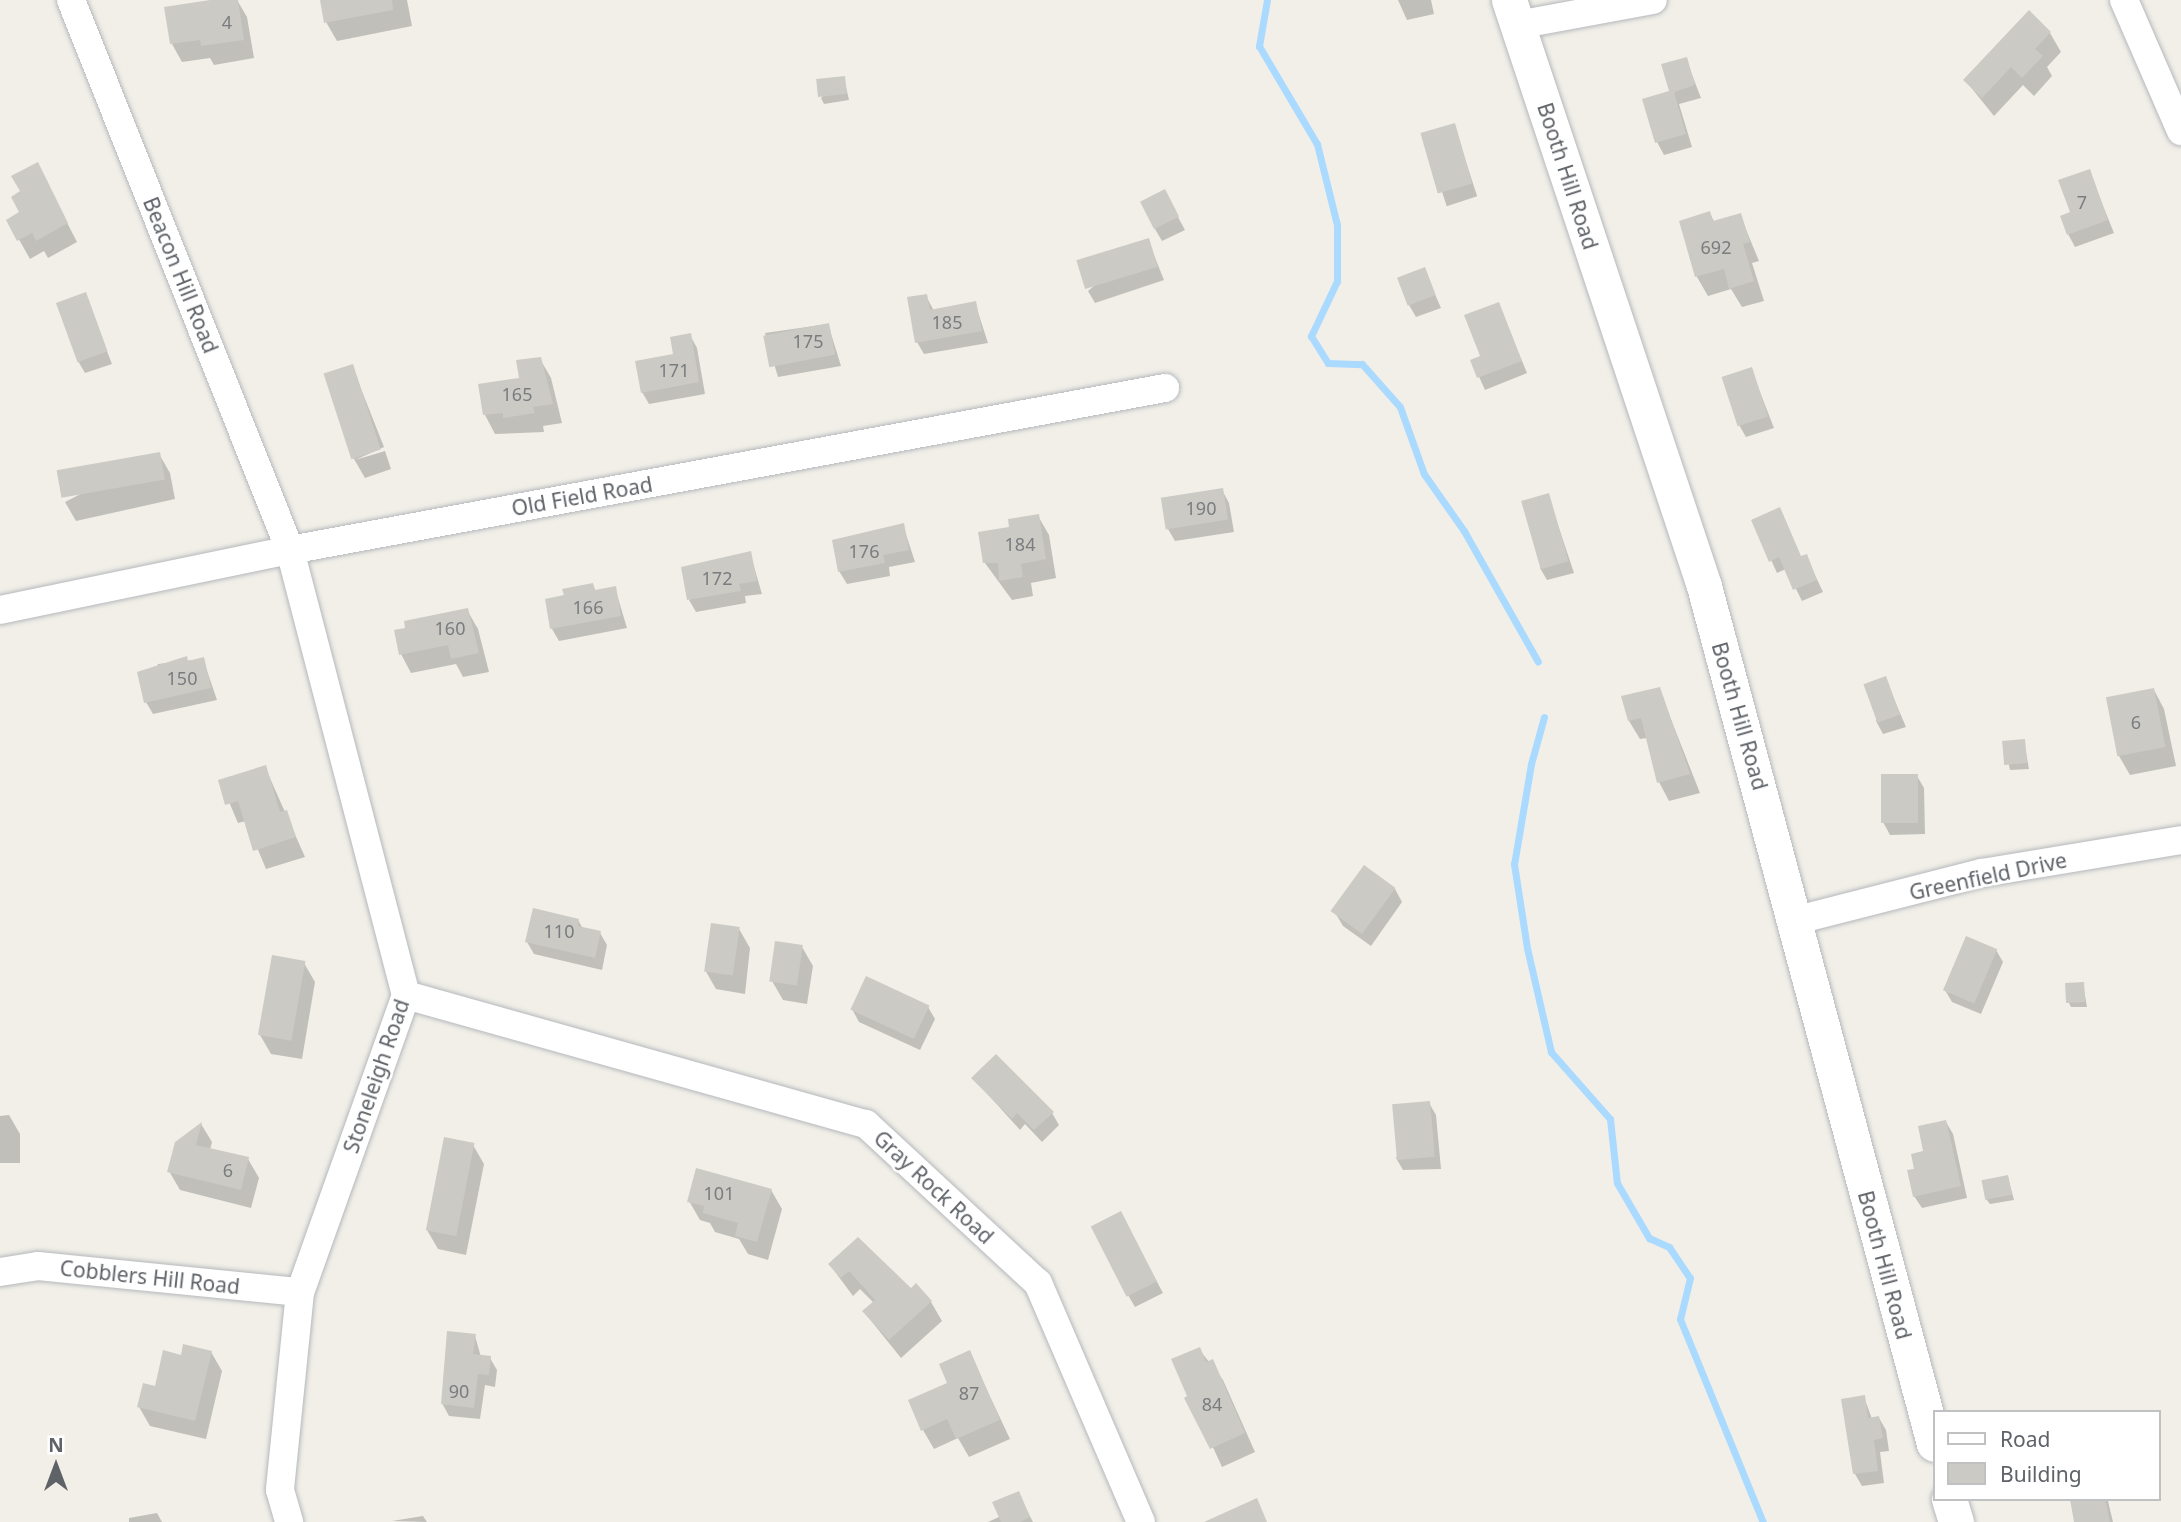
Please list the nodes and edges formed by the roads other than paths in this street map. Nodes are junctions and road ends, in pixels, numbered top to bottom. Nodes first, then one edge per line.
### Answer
1 (71, 0) edge
2 (1653, 0) edge
3 (2124, 0) edge
4 (1513, 13) edge
5 (2181, 131) edge
6 (1165, 388) dead end
7 (290, 550) junction
8 (0, 610) edge
9 (2181, 840) edge
10 (1797, 920) junction
11 (406, 995) junction
12 (0, 1272) edge
13 (300, 1292) junction
14 (1932, 1437) edge
15 (1950, 1501) edge
16 (289, 1522) edge
17 (1140, 1522) edge
18 (1955, 1522) edge

1 - 7 street, Beacon Hill Road
2 - 4 street
3 - 5 street
4 - 10 street, Booth Hill Road
6 - 7 street, Old Field Road
7 - 8 street, Old Field Road
7 - 11 street, Stoneleigh Road
9 - 10 street, Greenfield Drive
10 - 14 street, Booth Hill Road
11 - 13 street, Stoneleigh Road
11 - 17 street, Gray Rock Road
12 - 13 street, Cobblers Hill Road
13 - 16 street, Stoneleigh Road
15 - 18 street

